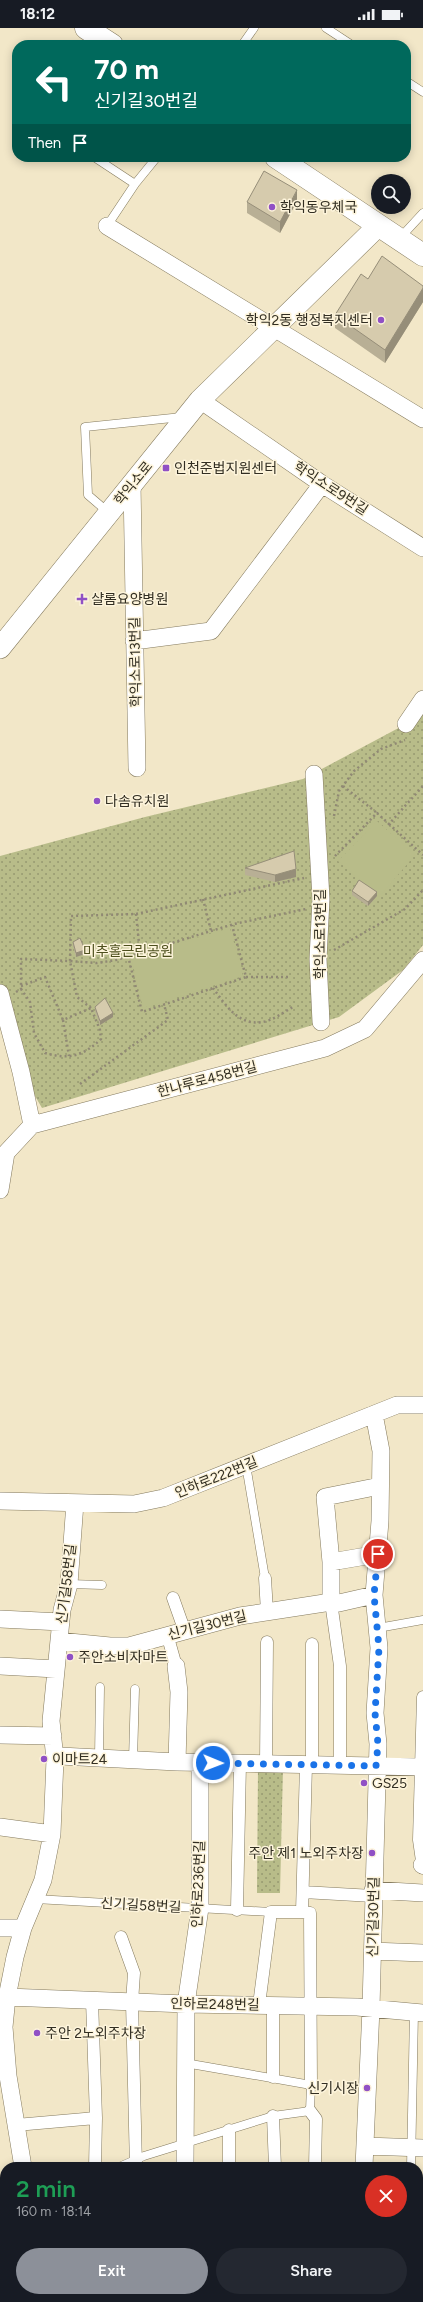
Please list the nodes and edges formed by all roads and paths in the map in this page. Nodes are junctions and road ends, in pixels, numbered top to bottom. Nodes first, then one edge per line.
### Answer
1 (86, 28) edge
2 (254, 28) edge
3 (326, 28) edge
4 (104, 40) edge
5 (246, 40) edge
6 (344, 40) edge
7 (411, 84) edge
8 (423, 92) edge
9 (102, 162) edge
10 (153, 162) edge
11 (283, 162) edge
12 (135, 184) junction
13 (423, 213) edge
14 (107, 226) joint
15 (378, 226) junction
16 (398, 239) junction
17 (423, 256) edge
18 (275, 328) junction
19 (200, 400) junction
20 (187, 416) junction
21 (423, 419) edge
22 (132, 484) junction
23 (322, 484) junction
24 (109, 514) junction
25 (423, 548) edge
26 (134, 641) junction
27 (0, 648) edge
28 (423, 700) edge
29 (408, 732) joint
30 (138, 768) dead end
31 (314, 774) dead end
32 (343, 786) junction
33 (423, 786) edge
34 (377, 813) junction
35 (389, 824) junction
36 (317, 840) junction
37 (423, 855) edge
38 (331, 860) dead end
39 (319, 873) junction
40 (423, 890) edge
41 (203, 899) junction
42 (320, 906) junction
43 (136, 914) junction
44 (232, 925) junction
45 (211, 931) junction
46 (140, 953) junction
47 (128, 956) junction
48 (318, 959) junction
49 (423, 960) edge
50 (70, 961) junction
51 (246, 977) junction
52 (291, 977) dead end
53 (21, 987) junction
54 (213, 988) junction
55 (1, 998) edge
56 (164, 1004) junction
57 (293, 1007) dead end
58 (91, 1008) junction
59 (63, 1020) junction
60 (321, 1022) dead end
61 (70, 1056) junction
62 (80, 1084) dead end
63 (32, 1125) junction
64 (0, 1190) edge
65 (423, 1405) edge
66 (374, 1414) junction
67 (246, 1465) junction
68 (380, 1486) junction
69 (0, 1501) edge
70 (75, 1503) junction
71 (378, 1554) junction
72 (332, 1562) junction
73 (265, 1578) joint
74 (69, 1584) junction
75 (102, 1585) dead end
76 (374, 1595) junction
77 (173, 1598) dead end
78 (331, 1602) junction
79 (267, 1612) junction
80 (0, 1619) edge
81 (423, 1620) edge
82 (61, 1622) junction
83 (378, 1628) junction
84 (184, 1629) junction
85 (167, 1634) junction
86 (59, 1641) junction
87 (267, 1642) dead end
88 (312, 1644) dead end
89 (0, 1666) edge
90 (176, 1666) joint
91 (56, 1669) junction
92 (100, 1687) dead end
93 (135, 1689) dead end
94 (423, 1697) edge
95 (0, 1735) edge
96 (53, 1736) junction
97 (99, 1758) junction
98 (55, 1759) junction
99 (133, 1760) junction
100 (177, 1762) junction
101 (200, 1762) junction
102 (240, 1763) junction
103 (266, 1764) junction
104 (309, 1765) junction
105 (340, 1765) junction
106 (376, 1766) junction
107 (422, 1767) edge
108 (0, 1827) edge
109 (52, 1834) junction
110 (423, 1866) edge
111 (303, 1892) junction
112 (373, 1893) junction
113 (423, 1893) edge
114 (35, 1899) junction
115 (200, 1908) junction
116 (237, 1910) junction
117 (270, 1912) junction
118 (302, 1912) junction
119 (0, 1928) edge
120 (23, 1928) junction
121 (121, 1938) dead end
122 (372, 1951) junction
123 (423, 1953) edge
124 (7, 1997) junction
125 (92, 2000) junction
126 (132, 2002) junction
127 (186, 2004) junction
128 (266, 2005) junction
129 (309, 2006) junction
130 (371, 2008) junction
131 (418, 2012) edge
132 (185, 2063) junction
133 (273, 2077) junction
134 (311, 2085) junction
135 (310, 2111) junction
136 (273, 2116) junction
137 (96, 2118) junction
138 (16, 2125) junction
139 (229, 2130) junction
140 (185, 2144) junction
141 (365, 2146) junction
142 (417, 2148) edge
143 (22, 2162) edge
144 (95, 2162) edge
145 (136, 2162) edge
146 (139, 2162) edge
147 (185, 2162) edge
148 (229, 2162) edge
149 (275, 2162) edge
150 (315, 2162) edge
151 (364, 2162) edge
152 (413, 2162) edge

1 - 4 main road
2 - 5 lane
3 - 6 lane
7 - 8 lane
9 - 12 lane
10 - 12 lane
11 - 15 main road
12 - 14 lane
13 - 16 lane
14 - 18 street
15 - 16 main road
15 - 18 street, 학익소로
16 - 17 main road
18 - 19 street, 학익소로
18 - 21 street
19 - 20 street, 학익소로
19 - 23 street, 학익소로9번길
20 - 22 street, 학익소로
20 - 24 lane
22 - 24 street, 학익소로
22 - 26 street, 학익소로13번길
23 - 25 street, 학익소로9번길
23 - 26 street
24 - 27 street, 학익소로
26 - 30 street, 학익소로13번길
28 - 29 street
29 - 32 path
31 - 36 street, 학익소로13번길
32 - 34 path
32 - 36 path
33 - 35 path
34 - 35 path
34 - 38 path
35 - 37 path
36 - 39 street, 학익소로13번길
39 - 41 path
39 - 42 street, 학익소로13번길
40 - 48 path
41 - 43 path
41 - 45 path
42 - 44 path
42 - 48 street, 학익소로13번길
43 - 46 path
43 - 50 path
44 - 45 path
44 - 51 path
45 - 46 path
46 - 47 path
47 - 50 path
47 - 56 path
48 - 60 street, 학익소로13번길
49 - 63 street, 한나루로458번길
50 - 53 path
50 - 58 path
51 - 52 path
51 - 54 path
53 - 55 path
53 - 59 path
53 - 61 path
54 - 56 path
54 - 57 path
55 - 63 street
56 - 62 path
58 - 59 path
58 - 61 path
59 - 61 path
63 - 64 street
65 - 66 street, 인하로222번길
66 - 67 street, 인하로222번길
66 - 68 street, 신기길30번길
67 - 70 street, 인하로222번길
67 - 73 lane
68 - 71 street, 신기길30번길
68 - 72 street
69 - 70 street, 인하로222번길
70 - 74 street, 신기길58번길
71 - 72 street
71 - 76 street, 신기길30번길
72 - 78 street
73 - 79 street
74 - 75 lane
74 - 82 street, 신기길58번길
76 - 78 street, 신기길30번길
76 - 83 street, 신기길30번길
77 - 84 street
78 - 79 street, 신기길30번길
78 - 105 street
79 - 84 street, 신기길30번길
80 - 82 street
81 - 83 lane
82 - 86 street, 신기길58번길
83 - 106 street, 신기길30번길
84 - 85 street, 신기길30번길
85 - 86 street, 신기길30번길
85 - 90 street
86 - 91 street, 신기길58번길
87 - 103 street
88 - 104 street
89 - 91 street
90 - 100 street
91 - 96 street, 신기길58번길
92 - 97 lane
93 - 99 lane
94 - 107 street
95 - 96 street
96 - 98 street, 신기길58번길
97 - 98 street
97 - 99 street
98 - 109 street, 신기길58번길
99 - 100 street
100 - 101 street
101 - 102 street
101 - 115 street, 인하로236번길
102 - 103 street
102 - 116 street
103 - 104 street
104 - 105 street
104 - 111 street
105 - 106 street
106 - 107 street
106 - 112 street, 신기길30번길
107 - 110 street
108 - 109 street
109 - 114 street, 신기길58번길
111 - 112 street
111 - 118 street
112 - 113 street
112 - 122 street, 신기길30번길
114 - 115 lane, 신기길58번길
114 - 120 street, 신기길58번길
115 - 116 lane, 신기길58번길
115 - 127 street, 인하로236번길
116 - 117 lane, 신기길58번길
117 - 118 street
117 - 128 street
118 - 129 street
119 - 120 street
120 - 124 street, 신기길58번길
121 - 126 street
122 - 123 street
122 - 130 street, 신기길30번길
124 - 125 street, 인하로248번길
124 - 138 street, 신기길58번길
125 - 126 street, 인하로248번길
125 - 137 street
126 - 127 street, 인하로248번길
126 - 145 street
127 - 128 street, 인하로248번길
127 - 132 street, 인하로236번길
128 - 129 street, 인하로248번길
128 - 133 street
129 - 130 street, 인하로248번길
129 - 134 street
130 - 131 street, 인하로248번길
130 - 141 street, 신기길30번길
131 - 142 lane
132 - 133 lane
132 - 140 street, 인하로236번길
133 - 134 lane
134 - 135 lane
135 - 136 lane
135 - 150 street
136 - 139 lane
136 - 149 street
137 - 138 street
137 - 144 street
138 - 143 street, 신기길58번길
139 - 140 lane
139 - 148 street
140 - 146 lane
140 - 147 street, 인하로236번길
141 - 142 street
141 - 151 street, 신기길30번길
142 - 152 lane

